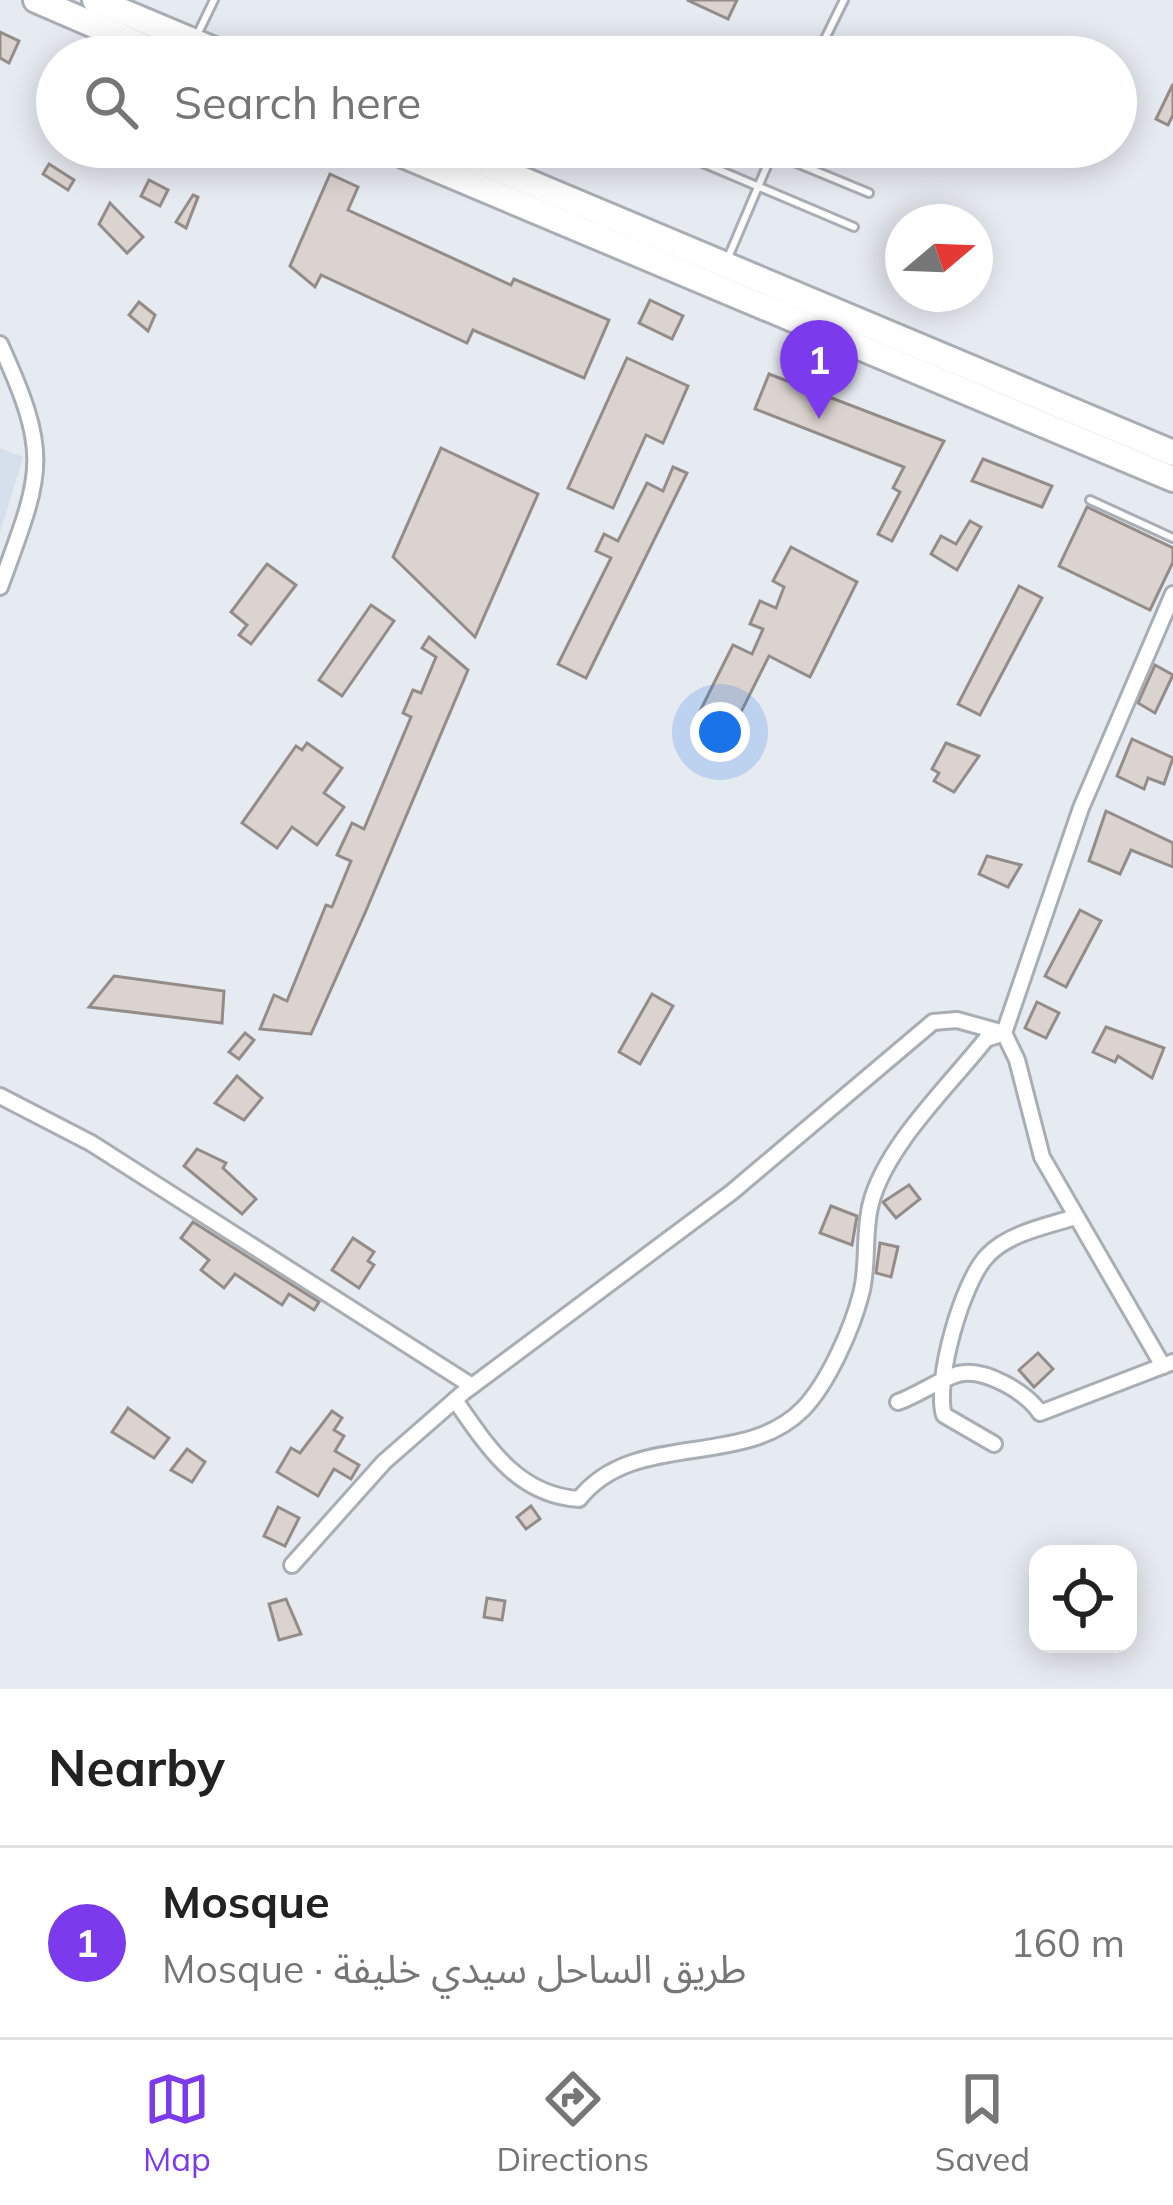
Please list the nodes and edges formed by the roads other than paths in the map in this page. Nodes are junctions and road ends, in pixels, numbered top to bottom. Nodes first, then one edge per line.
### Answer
1 (36, 0) edge
2 (95, 0) edge
3 (214, 0) edge
4 (844, 0) edge
5 (119, 36) edge
6 (182, 36) edge
7 (196, 36) edge
8 (826, 36) edge
9 (435, 168) edge
10 (495, 168) edge
11 (712, 168) edge
12 (765, 168) edge
13 (813, 168) edge
14 (757, 188) junction
15 (869, 193) dead end
16 (854, 227) dead end
17 (725, 264) junction
18 (0, 344) edge
19 (1172, 466) edge
20 (1090, 500) dead end
21 (1173, 538) edge
22 (0, 587) edge
23 (1173, 594) edge
24 (1004, 1033) junction
25 (0, 1096) edge
26 (1075, 1216) junction
27 (1168, 1364) edge
28 (944, 1383) junction
29 (472, 1386) junction
30 (455, 1400) junction
31 (898, 1402) dead end
32 (994, 1444) dead end
33 (292, 1565) dead end

1 - 5 highway
2 - 6 highway
3 - 7 lane
4 - 8 lane
9 - 19 highway
10 - 17 highway
11 - 14 lane
12 - 14 lane
13 - 15 lane
14 - 16 lane
14 - 17 lane
17 - 19 highway
18 - 22 street
20 - 21 lane
23 - 24 street
24 - 26 street
24 - 29 street
24 - 30 street
25 - 29 street
26 - 27 street
26 - 28 street
27 - 28 street
28 - 31 street
28 - 32 street
29 - 30 street
30 - 33 street

